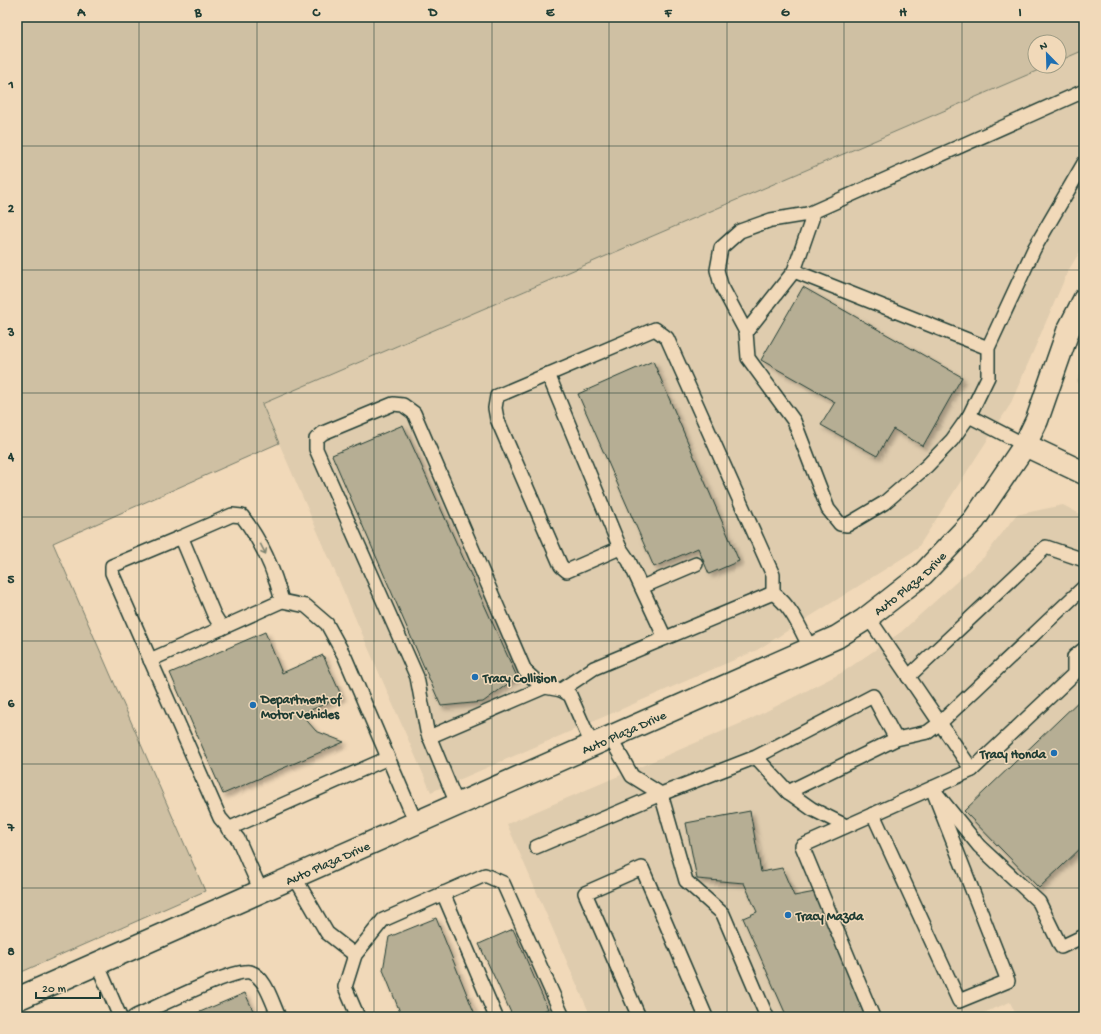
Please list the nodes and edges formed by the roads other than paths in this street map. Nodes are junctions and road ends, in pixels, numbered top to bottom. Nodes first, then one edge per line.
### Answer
1 (1084, 91) edge
2 (1084, 162) edge
3 (808, 214) junction
4 (794, 271) junction
5 (1084, 300) edge
6 (746, 332) junction
7 (988, 348) junction
8 (548, 374) junction
9 (969, 416) junction
10 (1025, 445) junction
11 (1084, 473) edge
12 (179, 538) junction
13 (620, 548) junction
14 (1084, 560) edge
15 (696, 564) dead end
16 (642, 587) junction
17 (1084, 587) edge
18 (773, 592) junction
19 (282, 601) junction
20 (868, 617) junction
21 (222, 628) junction
22 (665, 638) junction
23 (810, 648) junction
24 (1084, 649) edge
25 (150, 660) junction
26 (908, 677) junction
27 (545, 687) junction
28 (561, 690) junction
29 (940, 723) junction
30 (429, 737) junction
31 (896, 739) junction
32 (601, 741) junction
33 (756, 756) junction
34 (388, 758) junction
35 (972, 770) junction
36 (932, 788) junction
37 (788, 792) junction
38 (661, 794) junction
39 (457, 804) junction
40 (873, 814) junction
41 (416, 823) junction
42 (846, 826) junction
43 (228, 829) junction
44 (536, 847) dead end
45 (294, 876) junction
46 (261, 890) junction
47 (443, 893) junction
48 (1084, 936) edge
49 (355, 955) junction
50 (97, 963) junction
51 (17, 999) edge
52 (140, 1016) edge
53 (120, 1017) edge
54 (278, 1017) edge
55 (358, 1017) edge
56 (496, 1017) edge
57 (563, 1017) edge
58 (639, 1017) edge
59 (706, 1017) edge
60 (767, 1017) edge
61 (873, 1017) edge

1 - 3 lane
2 - 7 lane
3 - 4 lane
3 - 6 lane
4 - 6 lane
4 - 7 lane
5 - 10 street, Auto Plaza Drive
6 - 9 lane
7 - 9 lane
8 - 13 lane
8 - 13 lane
8 - 18 lane
9 - 10 lane
10 - 11 street
10 - 20 street, Auto Plaza Drive
12 -> 19 lane
12 - 21 lane
12 - 25 lane
13 - 16 lane
14 - 26 lane
15 - 16 lane
16 - 22 lane
17 - 29 lane
18 - 22 lane
18 - 23 lane
19 - 21 lane
19 - 34 lane
20 - 23 street, Auto Plaza Drive
20 - 26 lane
21 - 25 lane
22 - 28 lane
23 - 32 street, Auto Plaza Drive
24 - 35 lane
25 - 43 lane
26 - 29 lane
27 - 28 lane
27 - 30 lane
27 - 30 lane
28 - 32 lane
29 - 31 lane
29 - 35 lane
30 - 39 lane
31 - 33 lane
31 - 37 lane
32 - 38 lane
32 - 39 street, Auto Plaza Drive
33 - 37 lane
33 - 38 lane
34 - 41 lane
34 - 43 lane
35 - 36 lane
36 - 40 lane
36 - 40 lane
36 - 48 lane
37 - 42 lane
38 - 44 lane
38 - 60 lane
39 - 41 street, Auto Plaza Drive
40 - 42 lane
41 - 45 street, Auto Plaza Drive
42 - 61 lane
43 - 46 lane
45 - 46 street, Auto Plaza Drive
45 - 49 lane
46 - 50 street, Auto Plaza Drive
47 - 49 lane
47 - 56 lane
47 - 57 lane
49 - 55 lane
50 - 51 street, Auto Plaza Drive
50 - 53 lane
52 - 54 lane
58 - 59 lane

